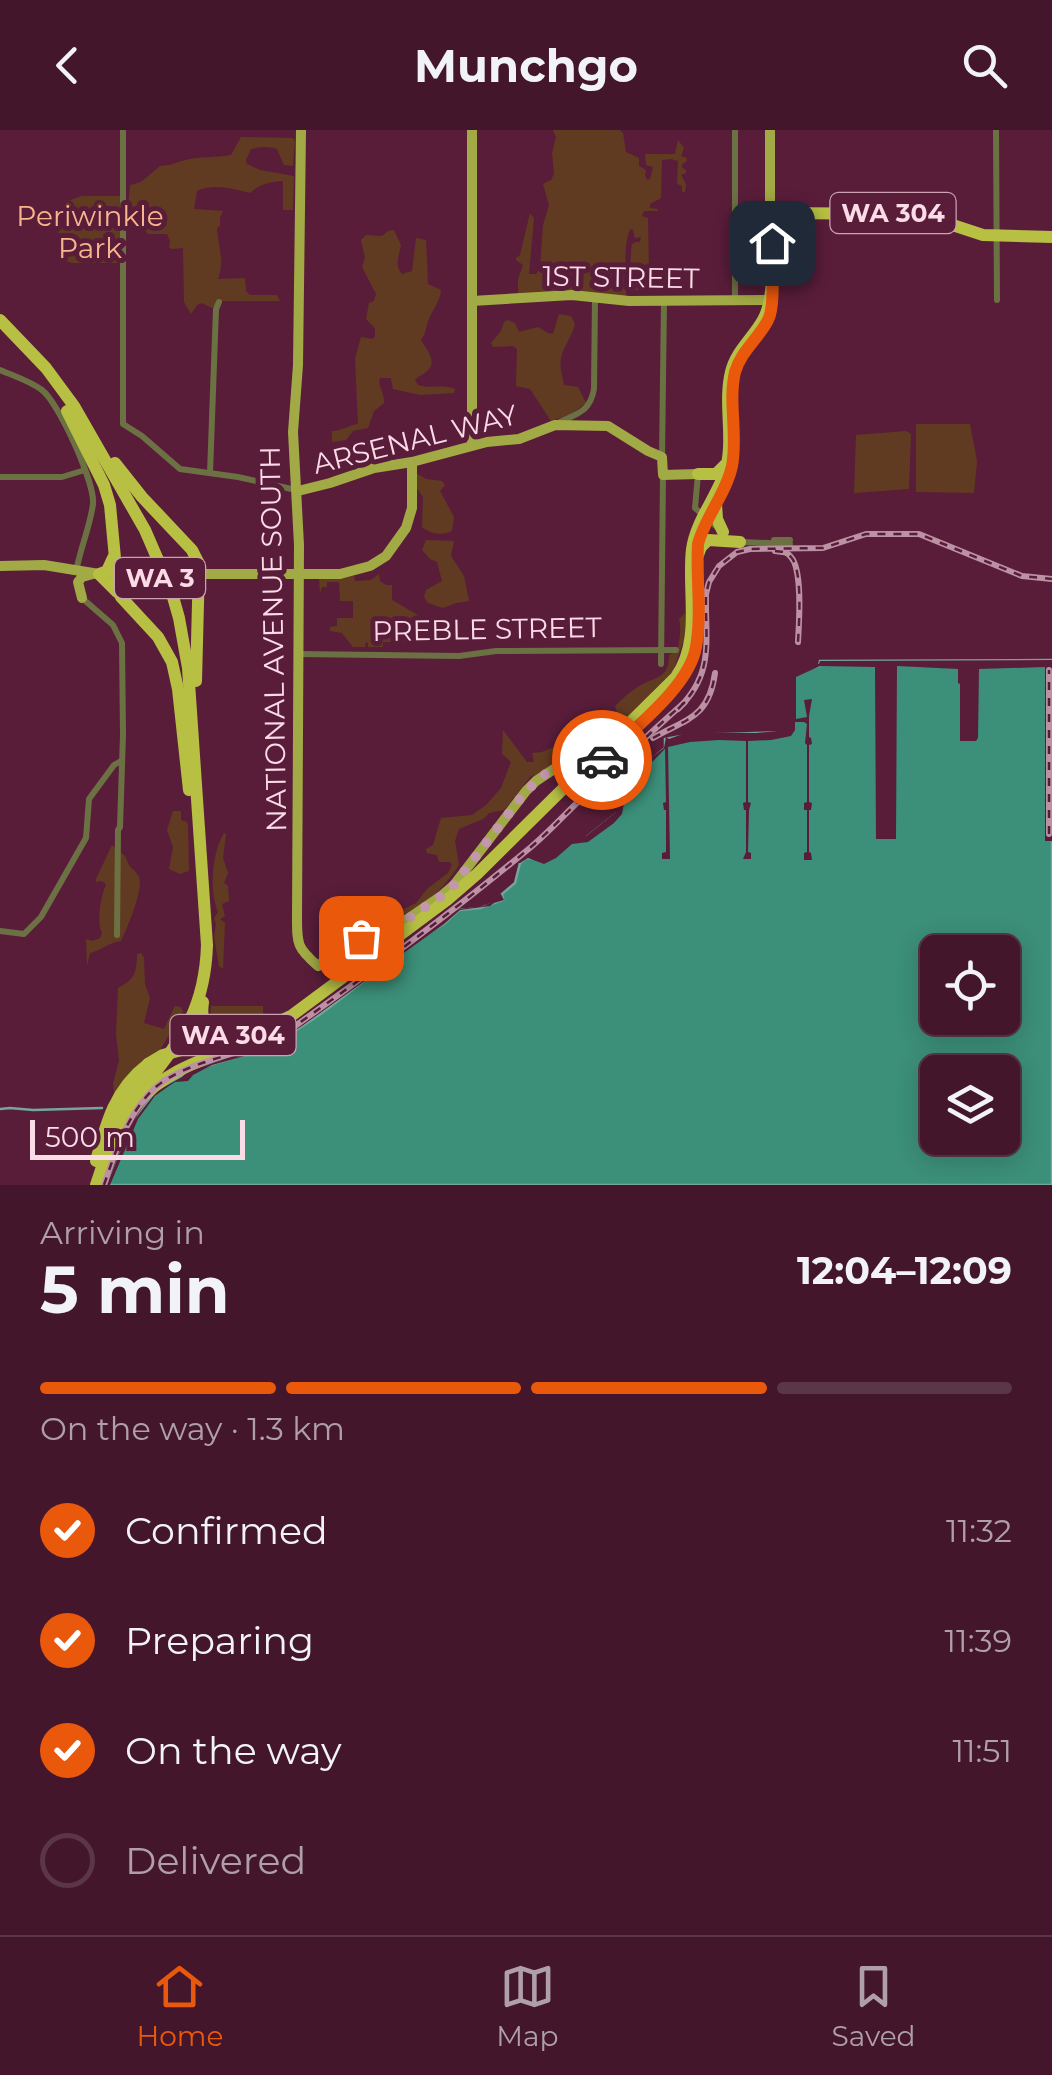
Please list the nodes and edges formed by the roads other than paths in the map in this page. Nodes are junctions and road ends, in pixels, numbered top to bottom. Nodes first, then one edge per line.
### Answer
1 (123, 130) edge
2 (301, 130) edge
3 (472, 130) edge
4 (735, 130) edge
5 (770, 130) edge
6 (996, 130) edge
7 (770, 220) junction
8 (996, 236) junction
9 (1052, 237) edge
10 (771, 296) junction
11 (595, 298) junction
12 (996, 300) dead end
13 (664, 301) junction
14 (735, 301) junction
15 (219, 302) dead end
16 (472, 302) junction
17 (0, 320) edge
18 (0, 330) edge
19 (46, 368) junction
20 (0, 370) edge
21 (51, 384) junction
22 (555, 425) junction
23 (472, 445) junction
24 (662, 456) junction
25 (412, 462) junction
26 (727, 464) junction
27 (85, 470) junction
28 (210, 473) junction
29 (698, 474) junction
30 (662, 475) junction
31 (0, 477) edge
32 (298, 491) junction
33 (716, 504) junction
34 (705, 518) junction
35 (723, 532) junction
36 (740, 542) junction
37 (790, 542) dead end
38 (114, 556) junction
39 (698, 556) junction
40 (0, 566) edge
41 (83, 567) junction
42 (116, 574) junction
43 (208, 574) junction
44 (299, 575) junction
45 (122, 596) junction
46 (82, 598) junction
47 (661, 650) junction
48 (676, 650) dead end
49 (298, 654) junction
50 (661, 664) dead end
51 (122, 761) junction
52 (195, 764) junction
53 (587, 770) junction
54 (191, 798) junction
55 (0, 931) edge
56 (117, 935) dead end
57 (204, 982) junction
58 (305, 1008) junction
59 (177, 1049) junction
60 (106, 1153) junction
61 (92, 1185) edge

1 - 28 street, ARSENAL WAY
2 - 32 main road, NATIONAL AVENUE SOUTH
3 - 16 main road
4 - 14 street
5 - 7 main road
6 - 8 street
7 - 8 highway, WA 304
7 - 10 highway, WA 304
8 - 9 highway, WA 304
8 - 12 street
10 - 14 main road, 1ST STREET
10 - 26 highway, WA 304
10 - 33 highway, WA 304
11 - 13 main road, 1ST STREET
11 - 16 main road, 1ST STREET
11 - 22 street
13 - 14 main road, 1ST STREET
13 - 24 street
15 - 28 street
16 - 23 main road
17 - 19 highway, WA 3
18 - 21 highway, WA 3
19 - 43 highway
19 - 52 highway, WA 3
20 - 27 street
21 - 38 highway
21 - 54 highway, WA 3
22 - 23 main road, ARSENAL WAY
22 - 24 main road, ARSENAL WAY
23 - 25 main road, ARSENAL WAY
24 - 30 main road
25 - 32 main road, ARSENAL WAY
25 - 44 main road
26 - 29 highway
26 - 34 highway, WA 304
27 - 31 street
27 - 41 street
28 - 32 street, ARSENAL WAY
29 - 30 main road
29 - 34 street
30 - 47 street
32 - 44 main road, NATIONAL AVENUE SOUTH
33 - 34 highway, WA 304
33 - 35 highway
34 - 35 street
34 - 39 highway, WA 304
34 - 53 highway, WA 304
35 - 36 street
36 - 37 street
36 - 39 highway
38 - 41 highway
38 - 42 highway
39 - 53 highway, WA 304
40 - 41 main road
41 - 42 main road
41 - 45 highway
41 - 46 street
41 - 46 main road
42 - 43 main road, bridge
42 - 45 highway
43 - 44 main road
43 - 52 highway
44 - 49 main road, NATIONAL AVENUE SOUTH
45 - 54 highway
46 - 51 street
47 - 48 street, PREBLE STREET
47 - 49 street, PREBLE STREET
47 - 50 street
49 - 53 main road, NATIONAL AVENUE SOUTH
51 - 55 street
51 - 56 street
52 - 57 highway, WA 3
53 - 58 highway, WA 304
54 - 59 highway, WA 3
57 - 58 highway, WA 304
57 - 59 highway, WA 3
58 - 59 highway, WA 304
58 - 60 highway
59 - 60 highway, WA 3
59 - 61 highway, WA 3
59 - 61 highway, WA 304, bridge
60 - 61 highway, WA 3

